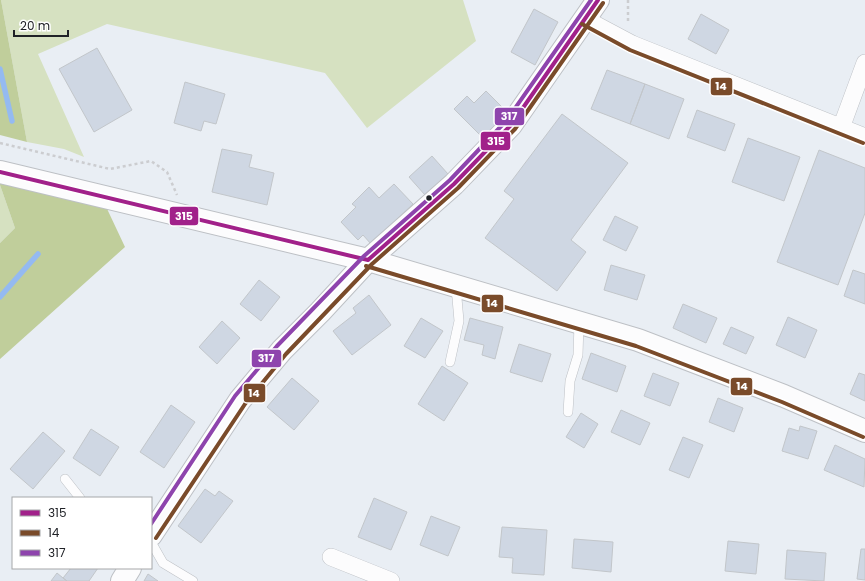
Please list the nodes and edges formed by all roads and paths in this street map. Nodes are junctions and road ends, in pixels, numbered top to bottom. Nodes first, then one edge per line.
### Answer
1 (598, 0) edge
2 (585, 19) junction
3 (865, 63) edge
4 (841, 128) junction
5 (865, 137) edge
6 (0, 143) edge
7 (0, 172) edge
8 (187, 217) junction
9 (368, 260) junction
10 (456, 287) junction
11 (579, 322) junction
12 (450, 362) dead end
13 (568, 412) dead end
14 (865, 431) edge
15 (65, 479) dead end
16 (79, 497) edge
17 (152, 533) edge
18 (152, 544) edge
19 (331, 557) dead end
20 (129, 569) edge
21 (122, 581) edge
22 (193, 581) edge
23 (391, 581) edge

1 - 2 street
2 - 4 street
2 - 9 street
3 - 4 street
4 - 5 street
6 - 8 path
7 - 8 street
8 - 9 street
9 - 10 street
9 - 17 street
10 - 11 street
10 - 12 lane
11 - 13 lane
11 - 14 street
15 - 16 lane
18 - 22 lane
19 - 23 street
20 - 21 street

